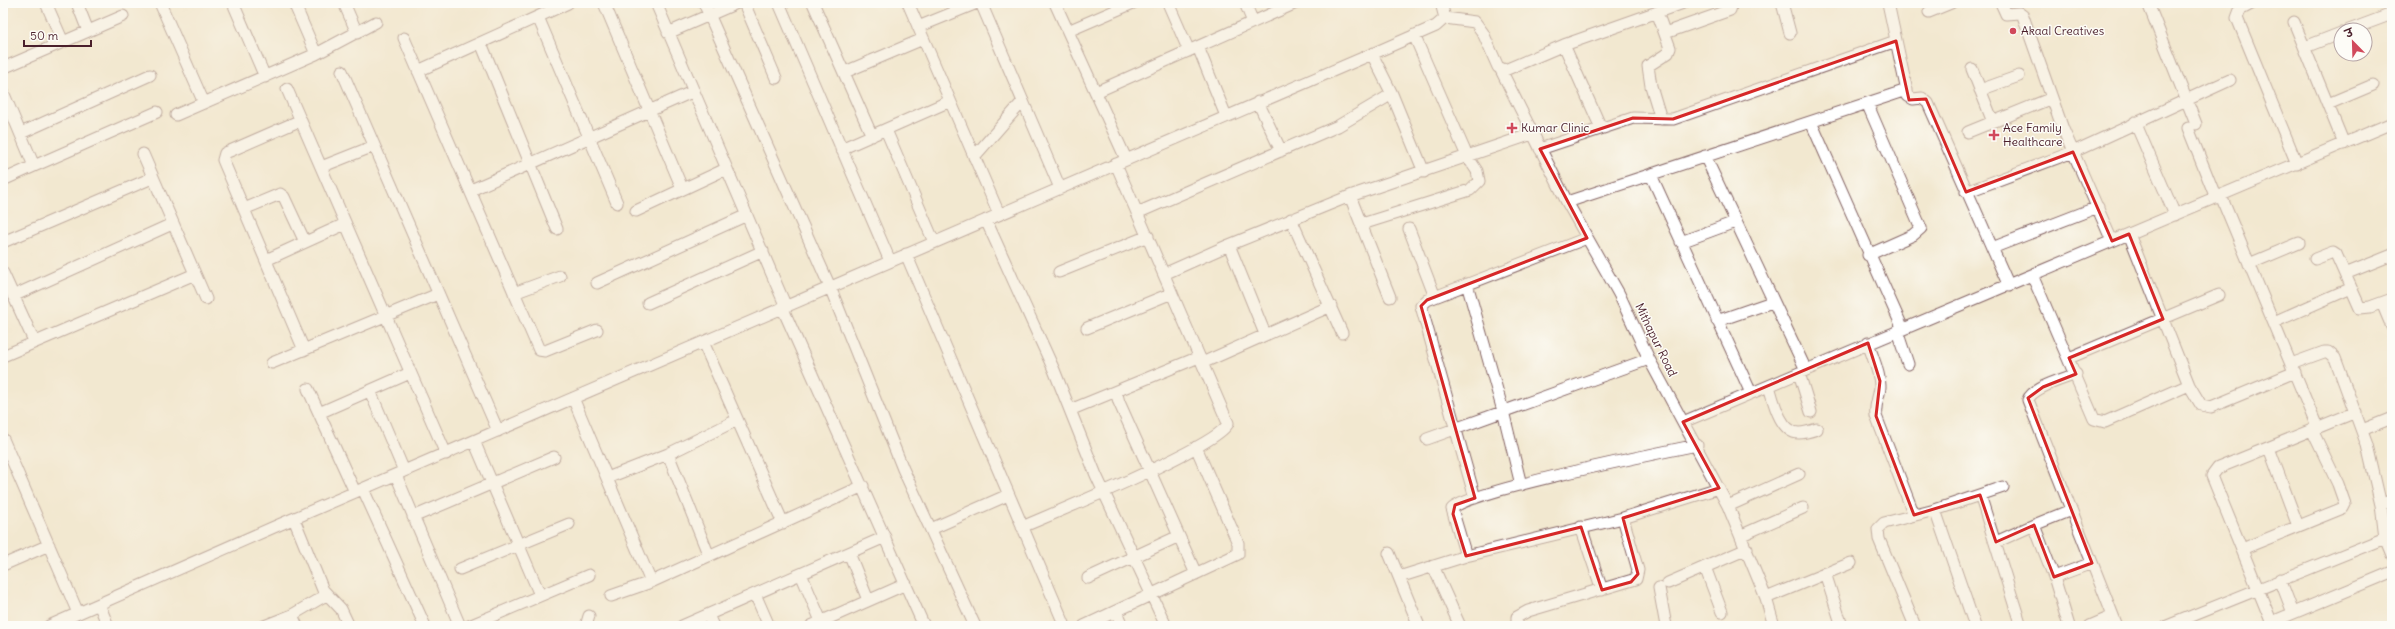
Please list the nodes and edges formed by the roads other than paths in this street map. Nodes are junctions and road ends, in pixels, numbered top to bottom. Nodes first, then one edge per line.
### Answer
1 (46, 3) edge
2 (77, 3) edge
3 (160, 3) edge
4 (233, 3) edge
5 (294, 3) edge
6 (344, 3) edge
7 (568, 3) edge
8 (604, 3) edge
9 (656, 3) edge
10 (704, 3) edge
11 (737, 3) edge
12 (744, 3) edge
13 (779, 3) edge
14 (813, 3) edge
15 (908, 3) edge
16 (976, 3) edge
17 (981, 3) edge
18 (1056, 3) edge
19 (1133, 3) edge
20 (1168, 3) edge
21 (1245, 3) edge
22 (1296, 3) edge
23 (1441, 3) edge
24 (1684, 3) edge
25 (1732, 3) edge
26 (1782, 3) edge
27 (1888, 3) edge
28 (1951, 3) edge
29 (2001, 3) edge
30 (2253, 3) edge
31 (2149, 6) dead end
32 (1661, 8) edge
33 (1929, 12) dead end
34 (709, 14) junction
35 (2392, 14) edge
36 (123, 16) dead end
37 (538, 17) junction
38 (1445, 18) junction
39 (376, 22) dead end
40 (1253, 22) junction
41 (2294, 22) dead end
42 (2370, 22) edge
43 (918, 27) junction
44 (88, 31) junction
45 (1068, 31) junction
46 (668, 32) junction
47 (357, 33) junction
48 (1665, 33) junction
49 (1790, 33) dead end
50 (1414, 35) junction
51 (2333, 36) edge
52 (404, 38) dead end
53 (923, 39) junction
54 (1896, 41) junction
55 (63, 42) junction
56 (481, 43) junction
57 (1564, 45) junction
58 (2305, 47) junction
59 (1193, 49) junction
60 (316, 54) junction
61 (1372, 54) junction
62 (3, 68) edge
63 (1972, 69) dead end
64 (1501, 70) junction
65 (342, 71) dead end
66 (418, 71) junction
67 (844, 72) junction
68 (150, 75) dead end
69 (2019, 76) dead end
70 (265, 77) junction
71 (776, 78) dead end
72 (2230, 80) dead end
73 (2373, 85) dead end
74 (287, 88) dead end
75 (1907, 90) junction
76 (1980, 90) junction
77 (694, 91) junction
78 (3, 92) edge
79 (1096, 92) junction
80 (1392, 94) junction
81 (2052, 98) junction
82 (2187, 98) junction
83 (950, 101) junction
84 (1023, 101) junction
85 (1258, 102) junction
86 (204, 103) junction
87 (1868, 103) junction
88 (2328, 104) junction
89 (650, 110) junction
90 (157, 112) dead end
91 (176, 115) dead end
92 (1226, 116) junction
93 (1661, 119) junction
94 (301, 120) junction
95 (1811, 122) junction
96 (1993, 122) junction
97 (2135, 122) junction
98 (2392, 123) edge
99 (1601, 128) junction
100 (886, 130) junction
101 (1968, 132) dead end
102 (21, 133) junction
103 (1532, 134) junction
104 (872, 136) junction
105 (590, 137) junction
106 (2344, 144) junction
107 (374, 146) junction
108 (841, 149) junction
109 (1540, 149) junction
110 (1281, 151) junction
111 (2073, 152) junction
112 (143, 154) dead end
113 (1467, 156) junction
114 (1705, 156) junction
115 (974, 157) junction
116 (1126, 159) junction
117 (531, 164) junction
118 (1116, 164) junction
119 (2297, 164) junction
120 (34, 166) junction
121 (321, 167) junction
122 (726, 169) junction
123 (1424, 172) junction
124 (1651, 174) junction
125 (152, 178) junction
126 (3, 180) edge
127 (682, 188) junction
128 (1060, 188) junction
129 (470, 190) junction
130 (1966, 192) junction
131 (1350, 196) junction
132 (2218, 197) junction
133 (1566, 202) junction
134 (617, 203) dead end
135 (2098, 207) junction
136 (244, 209) junction
137 (636, 211) dead end
138 (1137, 213) junction
139 (999, 214) junction
140 (747, 215) junction
141 (2175, 215) junction
142 (1291, 219) junction
143 (986, 220) junction
144 (1735, 222) junction
145 (172, 224) junction
146 (345, 224) junction
147 (1362, 224) junction
148 (557, 229) dead end
149 (1409, 229) dead end
150 (2129, 234) junction
151 (1148, 236) junction
152 (1587, 238) junction
153 (2112, 241) junction
154 (3, 242) edge
155 (305, 242) junction
156 (934, 242) junction
157 (1681, 242) junction
158 (2299, 243) dead end
159 (1229, 245) junction
160 (1992, 248) junction
161 (763, 251) junction
162 (906, 254) junction
163 (1868, 255) junction
164 (2392, 255) edge
165 (2315, 259) dead end
166 (266, 260) junction
167 (890, 261) junction
168 (2249, 264) junction
169 (1059, 272) dead end
170 (3, 273) edge
171 (195, 274) junction
172 (1164, 274) junction
173 (2345, 274) junction
174 (2032, 275) junction
175 (560, 276) dead end
176 (597, 284) dead end
177 (1467, 284) junction
178 (2009, 286) junction
179 (830, 287) junction
180 (2351, 288) junction
181 (514, 293) junction
182 (1172, 293) junction
183 (438, 294) junction
184 (2219, 295) dead end
185 (13, 296) junction
186 (1390, 297) dead end
187 (1434, 297) junction
188 (206, 299) dead end
189 (2387, 301) edge
190 (1772, 302) junction
191 (648, 303) dead end
192 (1331, 306) junction
193 (784, 308) junction
194 (385, 316) junction
195 (2163, 319) junction
196 (1717, 321) junction
197 (2274, 322) junction
198 (2392, 327) edge
199 (1087, 328) dead end
200 (597, 330) dead end
201 (1900, 330) junction
202 (1342, 333) dead end
203 (1265, 334) junction
204 (34, 341) junction
205 (703, 342) junction
206 (1868, 343) junction
207 (304, 350) junction
208 (3, 356) edge
209 (2069, 358) junction
210 (1649, 359) junction
211 (1201, 360) junction
212 (272, 363) dead end
213 (1908, 364) dead end
214 (2293, 368) junction
215 (1802, 371) junction
216 (410, 373) junction
217 (2076, 374) junction
218 (2189, 385) junction
219 (1769, 386) junction
220 (308, 389) dead end
221 (370, 391) junction
222 (1116, 391) junction
223 (1751, 393) junction
224 (573, 398) junction
225 (1070, 410) junction
226 (1503, 411) junction
227 (1811, 412) dead end
228 (2356, 412) junction
229 (319, 413) junction
230 (2392, 418) edge
231 (737, 420) junction
232 (1684, 422) junction
233 (1456, 428) junction
234 (2315, 428) junction
235 (1817, 429) dead end
236 (2362, 430) junction
237 (498, 431) junction
238 (3, 439) edge
239 (1427, 439) dead end
240 (474, 441) junction
241 (1697, 445) junction
242 (1196, 447) junction
243 (2268, 448) junction
244 (446, 454) junction
245 (668, 454) junction
246 (554, 457) dead end
247 (1150, 469) junction
248 (400, 473) junction
249 (1799, 474) dead end
250 (607, 478) junction
251 (492, 483) junction
252 (1521, 485) junction
253 (863, 486) junction
254 (2003, 487) dead end
255 (1719, 488) junction
256 (359, 491) junction
257 (1104, 492) junction
258 (1008, 495) junction
259 (1980, 495) junction
260 (1475, 498) junction
261 (2392, 500) edge
262 (2381, 505) junction
263 (1728, 506) junction
264 (1802, 508) dead end
265 (1935, 510) junction
266 (2071, 510) junction
267 (1914, 515) junction
268 (413, 517) junction
269 (294, 518) junction
270 (1623, 518) junction
271 (783, 523) junction
272 (569, 524) dead end
273 (2034, 525) junction
274 (2298, 526) junction
275 (1022, 527) junction
276 (1581, 527) junction
277 (931, 529) junction
278 (1742, 535) junction
279 (1179, 536) junction
280 (885, 537) junction
281 (2385, 538) junction
282 (1996, 542) junction
283 (518, 544) junction
284 (49, 545) junction
285 (1747, 549) junction
286 (2242, 549) junction
287 (849, 553) junction
288 (1389, 553) dead end
289 (2392, 555) edge
290 (709, 556) junction
291 (1466, 556) junction
292 (1133, 557) junction
293 (1850, 563) dead end
294 (2092, 563) junction
295 (3, 565) edge
296 (1433, 566) junction
297 (1705, 567) junction
298 (460, 569) dead end
299 (2392, 572) edge
300 (1825, 573) junction
301 (801, 574) junction
302 (1196, 574) junction
303 (589, 575) dead end
304 (1399, 576) junction
305 (2054, 577) junction
306 (1088, 578) dead end
307 (2280, 579) junction
308 (651, 582) junction
309 (906, 584) junction
310 (2258, 588) junction
311 (1602, 590) junction
312 (755, 594) junction
313 (326, 595) junction
314 (540, 595) junction
315 (1151, 595) junction
316 (611, 596) dead end
317 (1766, 598) junction
318 (868, 600) junction
319 (99, 604) junction
320 (1116, 611) junction
321 (1722, 612) dead end
322 (78, 613) junction
323 (2293, 613) junction
324 (292, 614) junction
325 (708, 615) junction
326 (2115, 621) edge
327 (816, 624) edge
328 (2272, 624) edge
329 (49, 626) edge
330 (108, 626) edge
331 (264, 626) edge
332 (296, 626) edge
333 (349, 626) edge
334 (425, 626) edge
335 (460, 626) edge
336 (469, 626) edge
337 (682, 626) edge
338 (713, 626) edge
339 (769, 626) edge
340 (924, 626) edge
341 (976, 626) edge
342 (1066, 626) edge
343 (1084, 626) edge
344 (1122, 626) edge
345 (1166, 626) edge
346 (1419, 626) edge
347 (1460, 626) edge
348 (1517, 626) edge
349 (1666, 626) edge
350 (1774, 626) edge
351 (1842, 626) edge
352 (1915, 626) edge
353 (1975, 626) edge
354 (2021, 626) edge
355 (2069, 626) edge
356 (2090, 626) edge
357 (2167, 626) edge

1 - 55 street
2 - 44 street
3 - 86 street
4 - 70 street
5 - 60 street
6 - 47 street
7 - 37 street
8 - 89 street
9 - 46 street
10 - 34 street
11 - 34 street
12 - 71 street
13 - 108 street
14 - 67 street
15 - 43 street
16 - 43 street
17 - 84 street
18 - 45 street
19 - 45 street
20 - 59 street
21 - 40 street
22 - 40 street
23 - 38 street
24 - 32 street
25 - 48 street
26 - 49 street
27 - 54 street
28 - 33 street
29 - 81 street
30 - 119 street
31 - 82 street
32 - 48 street
32 - 57 street
34 - 46 street
34 - 179 street
35 - 42 street
36 - 44 street
37 - 56 street
37 - 105 street
38 - 50 street
38 - 64 street, Mithapur Road
39 - 47 street
40 - 59 street
41 - 58 street
43 - 53 street
44 - 55 street
45 - 79 street
46 - 77 street
47 - 60 street
48 - 93 street
50 - 61 street
50 - 113 street
51 - 58 street
52 - 66 street
53 - 67 street
53 - 83 street
54 - 75 street
54 - 93 street
55 - 62 street
56 - 66 street
56 - 117 street
57 - 64 street
57 - 99 street
58 - 88 street
59 - 79 street
59 - 92 street
60 - 70 street
61 - 80 street
61 - 85 street
63 - 76 street
64 - 103 street, Mithapur Road
65 - 107 street
66 - 129 street
67 - 104 street
68 - 102 street
69 - 76 street
70 - 86 street
72 - 82 street
73 - 88 street
74 - 94 street
75 - 87 street
75 - 130 street
76 - 96 street
77 - 89 street
77 - 122 street
78 - 102 street
79 - 116 street
80 - 110 street
80 - 123 street
81 - 96 street
81 - 111 street
82 - 97 street
82 - 132 street
83 - 100 street
83 - 115 street
84 - 115 street
84 - 128 street
85 - 92 street
85 - 110 street
86 - 91 street
87 - 95 street
87 - 163 street
88 - 106 street
89 - 105 street
89 - 127 street
90 - 120 street
92 - 116 street
93 - 99 street
94 - 121 street
94 - 136 street
95 - 114 street
95 - 163 street
96 - 101 street
97 - 111 street
97 - 141 street
98 - 106 street
99 - 109 street
100 - 104 street
100 - 156 street
102 - 120 street
103 - 109 street, Mithapur Road
103 - 113 street
104 - 108 street
105 - 117 street
105 - 134 street
106 - 119 street
107 - 121 street
107 - 183 street
108 - 167 street
109 - 133 street, Mithapur Road
110 - 138 street
111 - 130 street
111 - 135 street
112 - 125 street
113 - 123 street
113 - 147 street
114 - 124 street
114 - 144 street
115 - 139 street
116 - 118 street
117 - 129 street
117 - 148 street
118 - 128 street
118 - 138 street
119 - 132 street
120 - 126 street
121 - 146 street
122 - 127 street
122 - 140 street
123 - 131 street
124 - 133 street
124 - 157 street
125 - 145 street
125 - 154 street
127 - 137 street
128 - 139 street
129 - 181 street
130 - 160 street
131 - 142 street
131 - 147 street
132 - 141 street
132 - 168 street
133 - 152 street, Mithapur Road
135 - 153 street
135 - 160 street
136 - 155 street
136 - 166 street
138 - 151 street
139 - 143 street
140 - 161 street
140 - 176 street
141 - 150 street
142 - 159 street
142 - 192 street
143 - 156 street
143 - 225 street
144 - 157 street
144 - 190 street
145 - 171 street
145 - 185 street
146 - 155 street
146 - 194 street
147 - 186 street
149 - 187 street
150 - 153 street
150 - 195 street
151 - 169 street
151 - 172 street
152 - 177 street
152 - 210 street, Mithapur Road
153 - 174 street
155 - 166 street
156 - 162 street
157 - 196 street
158 - 168 street
159 - 172 street
159 - 203 street
160 - 178 street
161 - 191 street
161 - 193 street
162 - 167 street
162 - 258 street
163 - 201 street
164 - 173 street
165 - 173 street
166 - 207 street
167 - 179 street
168 - 197 street
170 - 185 street
171 - 188 street
171 - 204 street
172 - 182 street
173 - 180 street
174 - 178 street
174 - 209 street
175 - 181 street
177 - 187 street
177 - 226 street
178 - 201 street
179 - 193 street
179 - 277 street
180 - 189 street
180 - 197 street
181 - 200 street
182 - 199 street
182 - 211 street
183 - 194 street
183 - 237 street
184 - 195 street
185 - 204 street
187 - 233 street
189 - 198 street
190 - 196 street
190 - 215 street
192 - 202 street
192 - 203 street
193 - 205 street
193 - 253 street
194 - 207 street
194 - 216 street
195 - 209 street
195 - 218 street
196 - 223 street
197 - 214 street
201 - 206 street
201 - 213 street
203 - 211 street
204 - 208 street
205 - 224 street
205 - 231 street
206 - 215 street
206 - 267 street
207 - 212 street
209 - 217 street
210 - 226 street
210 - 232 street, Mithapur Road
211 - 222 street
211 - 242 street
214 - 218 street
214 - 228 street
214 - 234 street
215 - 219 street
215 - 227 street
216 - 221 street
216 - 244 street
217 - 218 street
217 - 266 street
219 - 223 street
219 - 235 street
220 - 229 street
221 - 229 street
221 - 248 street
222 - 225 street
222 - 247 street
223 - 232 street
224 - 237 street
224 - 250 street
225 - 257 street
226 - 233 street
226 - 252 street
228 - 234 street
228 - 236 street
229 - 256 street
230 - 236 street
231 - 245 street
231 - 271 street
232 - 241 street, Mithapur Road
233 - 239 street
233 - 260 street
234 - 243 street
234 - 274 street
236 - 262 street
237 - 240 street
238 - 284 street
240 - 244 street
240 - 251 street
241 - 252 street
241 - 255 street, Mithapur Road
242 - 247 street
242 - 302 street
243 - 274 street
243 - 286 street
244 - 248 street
245 - 250 street
245 - 290 street
246 - 251 street
247 - 257 street
247 - 279 street
248 - 256 street
248 - 268 street
249 - 263 street
250 - 308 street
251 - 268 street
251 - 283 street
252 - 260 street
253 - 271 street
253 - 280 street
254 - 259 street
255 - 263 street, Mithapur Road
255 - 270 street
256 - 269 street
256 - 334 street
257 - 275 street
257 - 292 street
258 - 275 street
258 - 277 street
259 - 265 street
259 - 282 street
260 - 291 street
261 - 262 street
262 - 281 street
263 - 278 street, Mithapur Road
264 - 278 street
265 - 267 street
265 - 353 street
266 - 273 street
266 - 294 street
267 - 352 street
268 - 335 street
269 - 313 street
269 - 319 street
270 - 276 street
270 - 311 street
271 - 290 street
272 - 283 street
273 - 282 street
273 - 305 street
274 - 286 street
275 - 342 street
276 - 291 street
276 - 311 street
277 - 341 street
278 - 285 street, Mithapur Road
279 - 292 street
279 - 302 street
280 - 287 street
280 - 309 street
281 - 289 street
281 - 307 street
282 - 354 street
283 - 298 street
283 - 314 street
284 - 295 street
284 - 322 street
285 - 297 street
285 - 317 street, Mithapur Road
286 - 310 street
287 - 301 street
287 - 318 street
288 - 304 street
290 - 308 street
291 - 296 street
292 - 306 street
292 - 315 street
293 - 300 street
294 - 305 street
294 - 326 street
296 - 304 street
296 - 347 street
297 - 321 street
297 - 349 street
299 - 323 street
300 - 317 street
300 - 351 street
301 - 312 street
301 - 327 street
302 - 315 street
303 - 314 street
304 - 346 street
305 - 355 street
307 - 310 street
307 - 323 street
308 - 316 street
309 - 318 street
309 - 340 street
310 - 328 street
310 - 357 street
311 - 348 street
312 - 325 street
312 - 339 street
313 - 324 street
313 - 333 street
314 - 336 street
315 - 320 street
315 - 345 street
317 - 350 street, Mithapur Road
318 - 327 street
319 - 322 street
319 - 330 street
320 - 343 street
320 - 344 street
322 - 329 street
323 - 328 street
324 - 331 street
324 - 332 street
325 - 337 street
325 - 338 street
326 - 356 street

